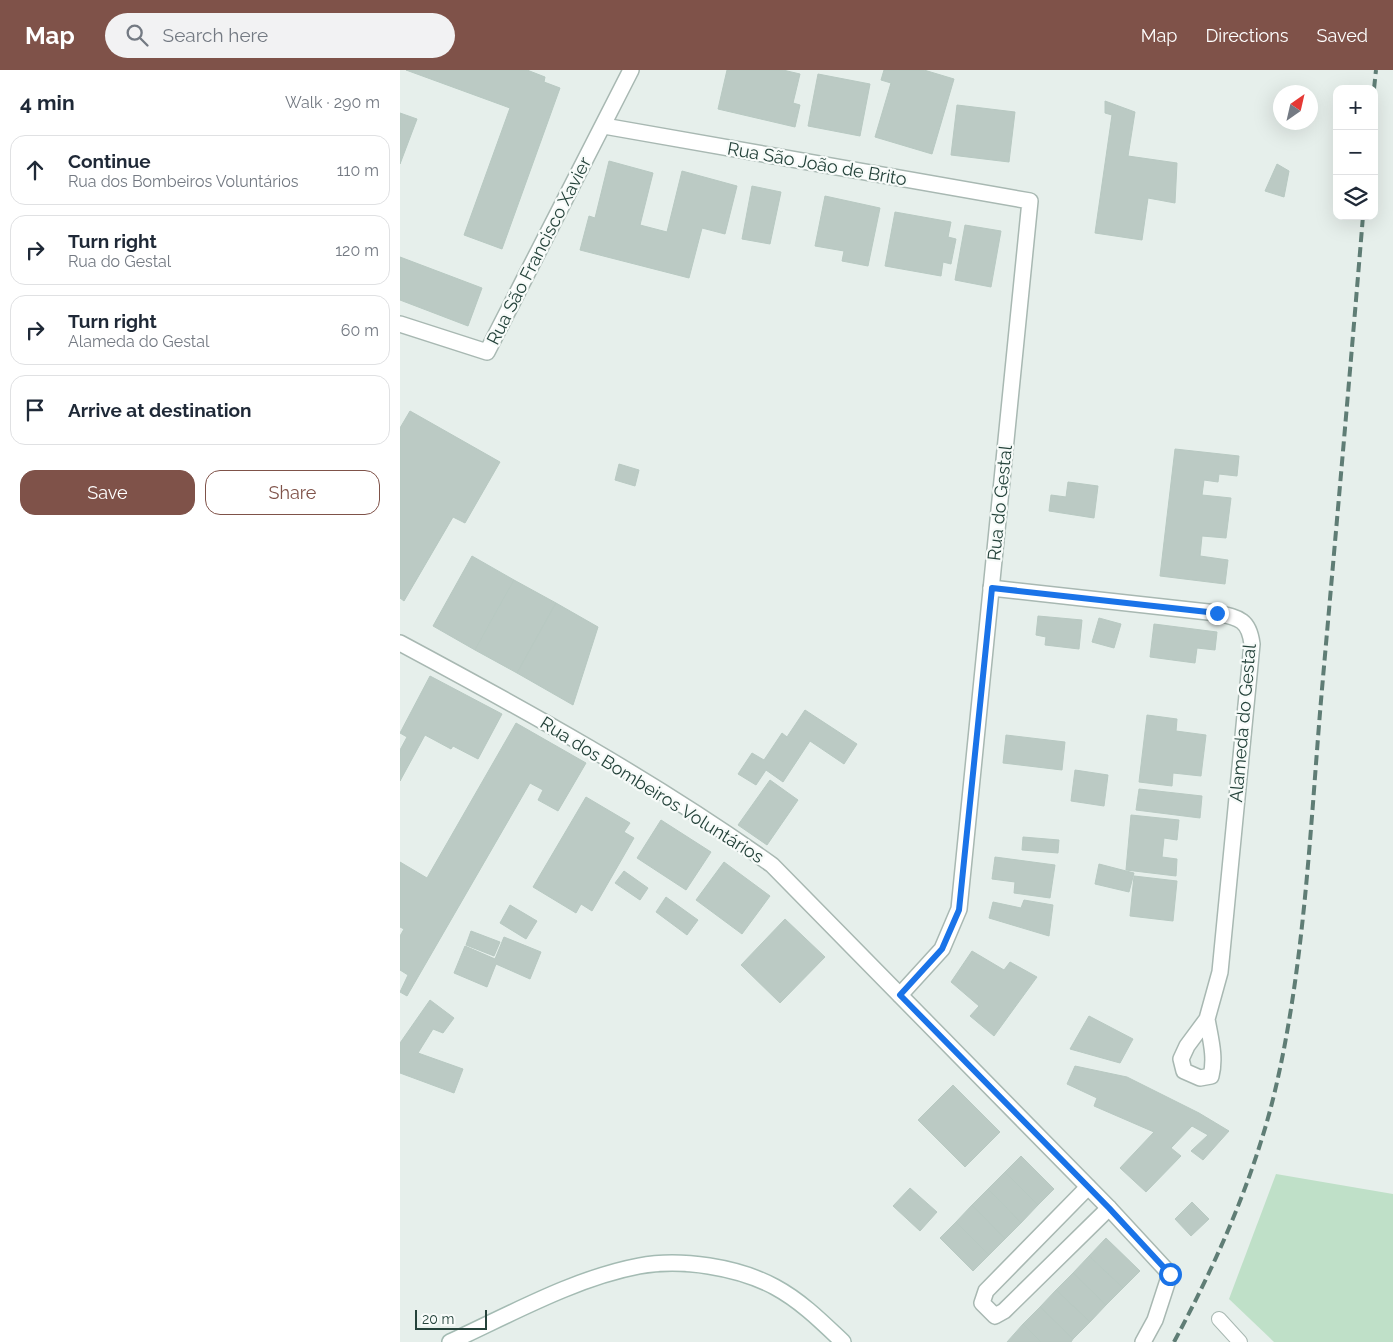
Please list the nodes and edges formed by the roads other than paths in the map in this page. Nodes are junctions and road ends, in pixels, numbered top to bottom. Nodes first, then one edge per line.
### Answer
1 (631, 70) edge
2 (604, 126) junction
3 (1030, 201) joint
4 (400, 324) edge
5 (992, 588) junction
6 (400, 643) edge
7 (900, 995) junction
8 (1207, 1019) dead end
9 (1088, 1187) junction
10 (1109, 1208) junction
11 (1219, 1319) dead end
12 (450, 1342) edge
13 (843, 1342) edge
14 (1143, 1342) edge
15 (1240, 1342) edge

1 - 2 street, Rua São Francisco Xavier
2 - 3 street, Rua São João de Brito
2 - 4 street, Rua São Francisco Xavier
3 - 5 street, Rua do Gestal
5 - 7 street, Rua do Gestal
5 - 8 street, Alameda do Gestal
6 - 7 street, Rua dos Bombeiros Voluntários
7 - 9 street, Rua dos Bombeiros Voluntários
9 - 10 street, Rua dos Bombeiros Voluntários
9 - 10 street
10 - 14 street, Rua dos Bombeiros Voluntários
11 - 15 lane
12 - 13 street

